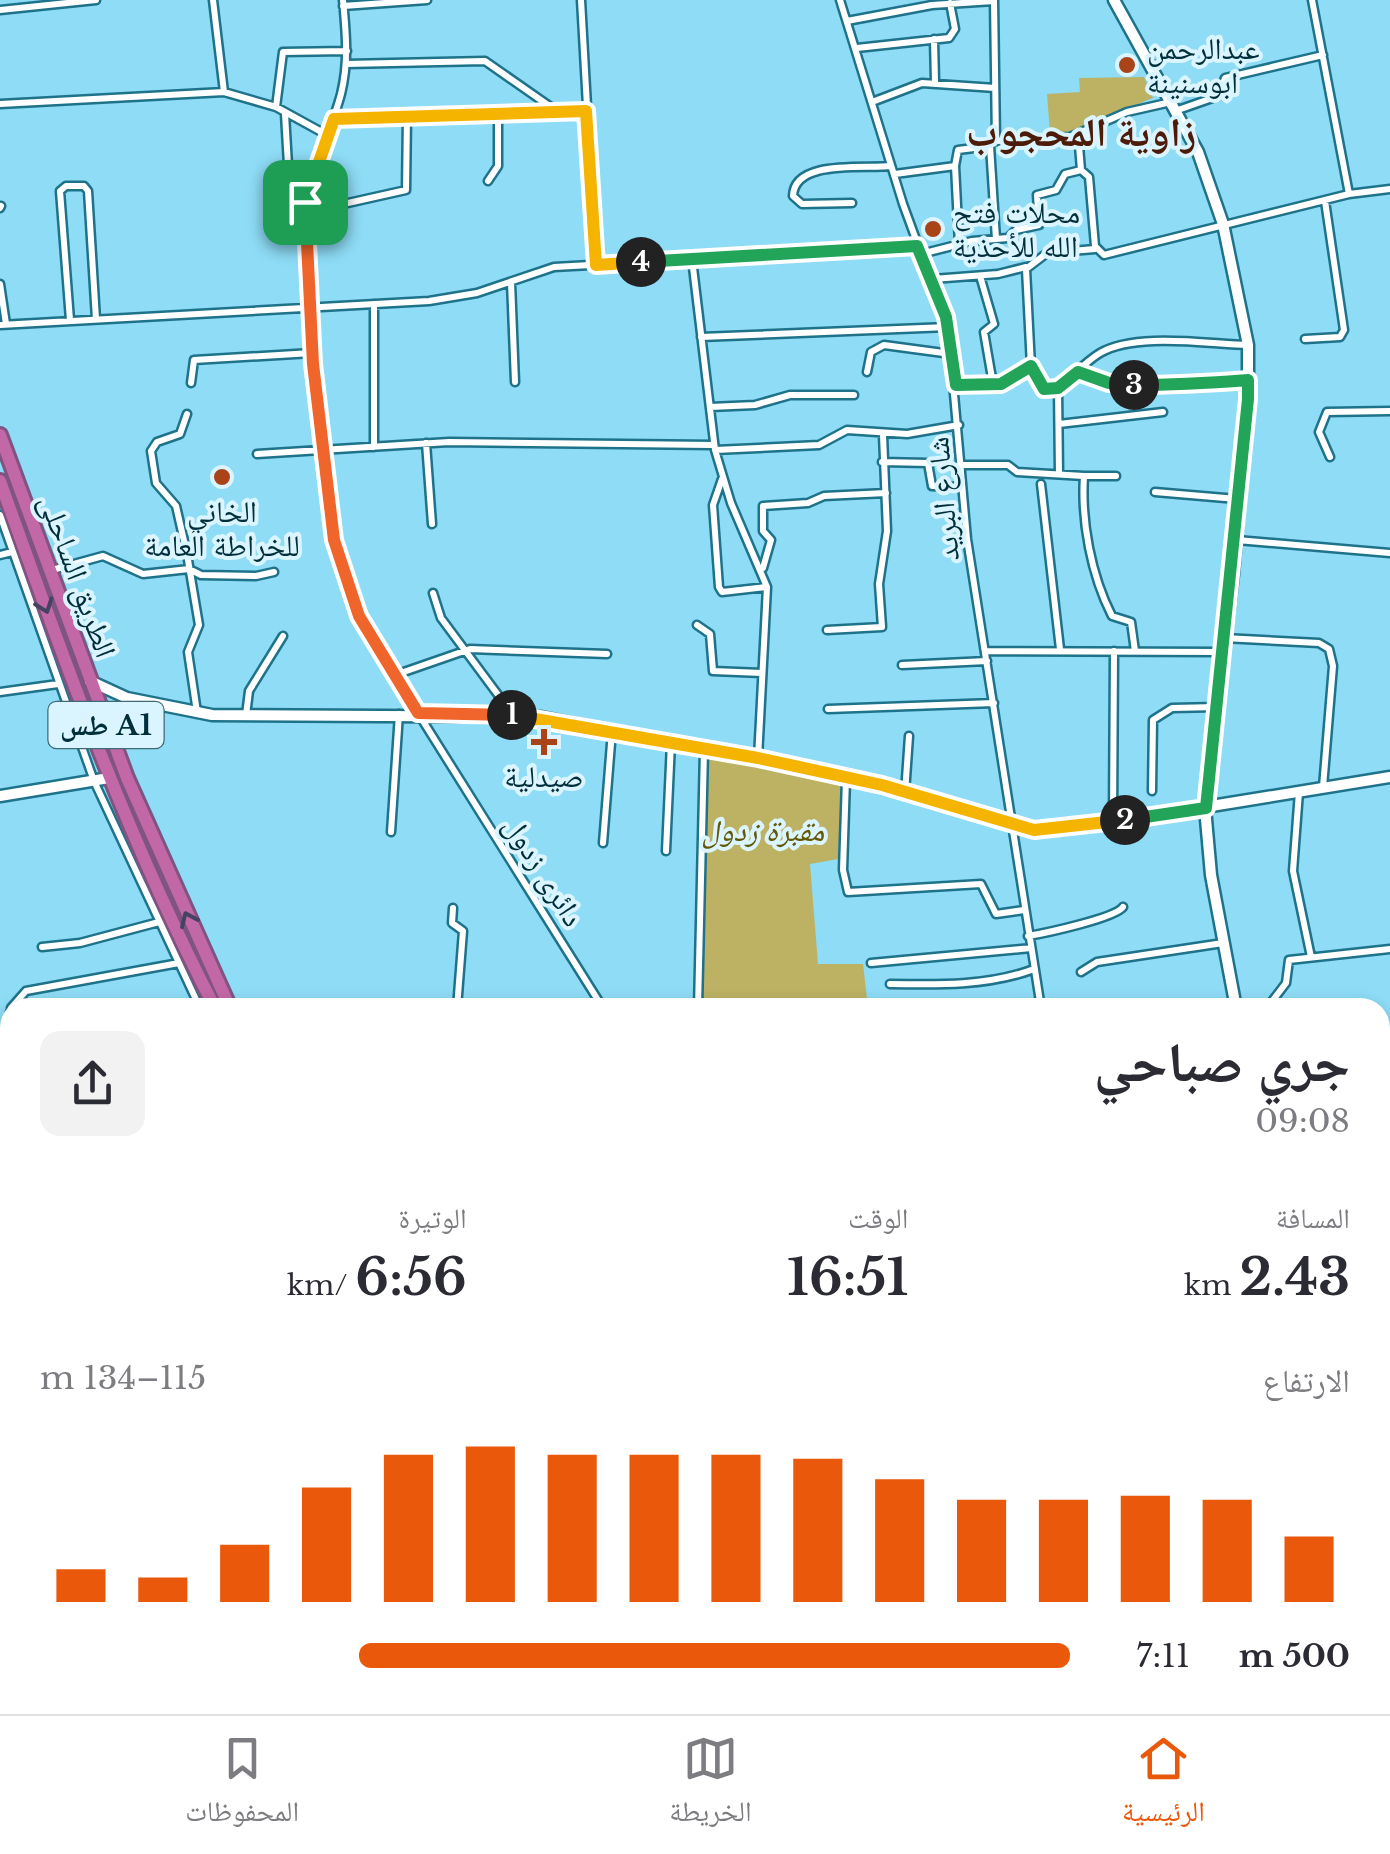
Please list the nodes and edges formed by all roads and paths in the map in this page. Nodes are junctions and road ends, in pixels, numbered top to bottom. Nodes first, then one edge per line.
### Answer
1 (96, 0) edge
2 (213, 0) edge
3 (426, 0) edge
4 (581, 0) edge
5 (840, 0) edge
6 (1114, 0) edge
7 (1312, 0) edge
8 (994, 1) edge
9 (932, 2) edge
10 (343, 3) edge
11 (950, 3) junction
12 (0, 10) edge
13 (848, 21) junction
14 (934, 40) junction
15 (857, 48) junction
16 (347, 51) junction
17 (1324, 55) junction
18 (346, 64) junction
19 (935, 82) junction
20 (995, 88) junction
21 (224, 92) junction
22 (872, 102) junction
23 (0, 104) edge
24 (1176, 105) junction
25 (276, 106) junction
26 (586, 111) junction
27 (558, 112) junction
28 (285, 113) junction
29 (406, 116) junction
30 (498, 116) junction
31 (334, 119) junction
32 (328, 134) junction
33 (1078, 134) junction
34 (992, 143) junction
35 (955, 166) junction
36 (893, 170) junction
37 (1081, 170) junction
38 (488, 181) dead end
39 (1390, 189) edge
40 (1349, 194) junction
41 (1325, 201) junction
42 (305, 202) junction
43 (348, 203) dead end
44 (852, 203) dead end
45 (1223, 224) junction
46 (996, 239) junction
47 (959, 244) junction
48 (1096, 249) junction
49 (919, 250) junction
50 (692, 259) junction
51 (596, 265) junction
52 (1027, 267) junction
53 (980, 276) junction
54 (934, 278) junction
55 (510, 282) junction
56 (0, 284) edge
57 (374, 304) junction
58 (309, 310) junction
59 (96, 319) junction
60 (70, 320) junction
61 (3, 324) edge
62 (948, 327) junction
63 (701, 337) junction
64 (1305, 338) dead end
65 (1248, 345) junction
66 (312, 353) junction
67 (951, 354) junction
68 (1031, 366) junction
69 (867, 372) dead end
70 (1078, 372) junction
71 (1248, 380) junction
72 (515, 382) dead end
73 (191, 383) dead end
74 (993, 384) junction
75 (956, 385) junction
76 (1058, 388) junction
77 (854, 395) dead end
78 (710, 407) junction
79 (1390, 411) edge
80 (1163, 412) dead end
81 (187, 414) dead end
82 (1059, 424) junction
83 (959, 425) junction
84 (883, 434) junction
85 (0, 435) edge
86 (426, 443) junction
87 (374, 447) junction
88 (715, 447) junction
89 (321, 451) junction
90 (257, 454) dead end
91 (4, 455) edge
92 (1330, 457) dead end
93 (882, 462) junction
94 (962, 465) junction
95 (1060, 474) junction
96 (1084, 476) junction
97 (1116, 476) dead end
98 (722, 479) junction
99 (0, 481) edge
100 (1041, 484) dead end
101 (962, 488) junction
102 (1155, 492) dead end
103 (886, 494) junction
104 (1237, 499) junction
105 (0, 514) edge
106 (432, 524) dead end
107 (1236, 540) junction
108 (12, 552) junction
109 (1390, 554) edge
110 (0, 556) edge
111 (762, 569) junction
112 (50, 570) junction
113 (189, 570) junction
114 (274, 572) dead end
115 (767, 586) junction
116 (433, 593) dead end
117 (697, 625) dead end
118 (827, 630) dead end
119 (283, 636) dead end
120 (1224, 638) junction
121 (1060, 649) junction
122 (464, 651) junction
123 (985, 651) junction
124 (1136, 651) junction
125 (1114, 652) junction
126 (1222, 652) junction
127 (607, 654) dead end
128 (987, 660) junction
129 (902, 665) dead end
130 (762, 673) junction
131 (395, 675) junction
132 (89, 681) junction
133 (58, 684) junction
134 (0, 692) edge
135 (127, 698) junction
136 (994, 703) junction
137 (1218, 708) junction
138 (828, 710) dead end
139 (197, 712) junction
140 (418, 713) junction
141 (399, 714) junction
142 (513, 715) junction
143 (103, 717) junction
144 (246, 717) junction
145 (612, 730) junction
146 (908, 736) dead end
147 (671, 743) junction
148 (704, 749) junction
149 (758, 758) junction
150 (1390, 777) edge
151 (109, 778) junction
152 (846, 778) junction
153 (94, 782) junction
154 (1323, 788) junction
155 (1152, 791) dead end
156 (1299, 792) junction
157 (906, 793) junction
158 (0, 796) edge
159 (1206, 808) junction
160 (1113, 822) junction
161 (1011, 823) junction
162 (392, 832) dead end
163 (603, 842) dead end
164 (666, 851) dead end
165 (1123, 907) dead end
166 (453, 908) dead end
167 (1024, 910) junction
168 (159, 922) junction
169 (1028, 936) junction
170 (1223, 943) junction
171 (42, 946) dead end
172 (1031, 948) junction
173 (1390, 949) edge
174 (1311, 957) junction
175 (206, 959) junction
176 (184, 962) junction
177 (871, 963) dead end
178 (1034, 970) junction
179 (1080, 972) dead end
180 (890, 984) dead end
181 (21, 998) edge
182 (197, 998) edge
183 (208, 998) edge
184 (225, 998) edge
185 (457, 998) edge
186 (597, 998) edge
187 (698, 998) edge
188 (1040, 998) edge
189 (1234, 998) edge
190 (1275, 998) edge

1 - 12 street
2 - 21 street
3 - 10 street
4 - 26 street
5 - 13 street, شارع البريد
6 - 24 street
7 - 17 street
8 - 11 street
8 - 20 street
9 - 11 street
9 - 13 street
10 - 16 street
11 - 14 street
13 - 15 street, شارع البريد
14 - 15 street
14 - 19 street
15 - 22 street, شارع البريد
16 - 18 street
16 - 25 street
17 - 24 street
17 - 40 street
18 - 27 street
18 - 31 street
19 - 20 street
19 - 22 street
20 - 34 street
21 - 23 street
21 - 25 street
22 - 36 street, شارع البريد
24 - 33 street
24 - 45 street
25 - 28 street
26 - 27 street
26 - 51 street
27 - 30 street
28 - 32 street
28 - 42 street
29 - 30 street
29 - 31 street
29 - 43 street
30 - 38 street
31 - 32 street
32 - 42 street
33 - 34 street
33 - 37 street
34 - 35 street
34 - 46 street
35 - 36 street
35 - 47 street
36 - 44 street
36 - 49 street, شارع البريد
37 - 46 street
37 - 48 street
39 - 40 street
40 - 41 street
41 - 45 street
41 - 64 street
42 - 58 street, دائرى زدول
45 - 48 street
45 - 65 street
46 - 47 street
47 - 49 street
48 - 52 street
49 - 50 street
49 - 54 street, شارع البريد
50 - 51 street
50 - 63 street
51 - 55 street
52 - 53 street
52 - 68 street
53 - 54 street
53 - 74 street
54 - 62 street, شارع البريد
55 - 57 street
55 - 72 street
56 - 61 street
57 - 58 street
57 - 87 street
58 - 59 street
58 - 66 street, دائرى زدول
59 - 60 street
59 - 60 street
60 - 61 street
62 - 63 street
62 - 67 street, شارع البريد
63 - 78 street
65 - 70 street
65 - 71 street
66 - 73 street
66 - 89 street, دائرى زدول
67 - 69 street
67 - 75 street, شارع البريد
68 - 74 street
68 - 76 street
70 - 71 street
70 - 76 street
71 - 104 street
74 - 75 street
75 - 83 street, شارع البريد
76 - 82 street
77 - 78 street
78 - 88 street
79 - 92 street
80 - 82 street
81 - 113 street
82 - 95 street
83 - 84 street
83 - 94 street, شارع البريد
84 - 88 street
84 - 93 street
85 - 91 highway, الطريق الساحلى / طس A1
86 - 87 street
86 - 88 street
86 - 106 street
87 - 89 street
88 - 98 street
89 - 90 street
89 - 131 street, دائرى زدول
91 - 112 highway, الطريق الساحلى / طس A1
93 - 101 street
93 - 103 street
94 - 95 street
94 - 101 street, شارع البريد
95 - 96 street
96 - 97 street
96 - 124 street
98 - 111 street
98 - 115 street
99 -> 151 highway, الطريق الساحلى / طس A1
100 - 121 street
101 - 123 street, شارع البريد
102 - 104 street
103 - 111 street
103 - 118 street
104 - 107 street
105 - 108 street
107 - 109 street
107 - 120 street
108 - 110 street
108 - 133 street
111 - 115 street
112 - 113 street
112 - 132 highway, الطريق الساحلى / طس A1
113 - 114 street
113 - 139 street
115 - 130 street
116 - 122 street
117 - 130 street
119 - 144 street
120 - 126 street
120 - 154 street
121 - 123 street
121 - 125 street
122 - 127 street
122 - 131 street
122 - 142 street
123 - 128 street, شارع البريد
124 - 125 street
124 - 126 street
125 - 160 street
126 - 137 street
128 - 129 street
128 - 136 street, شارع البريد
130 - 149 street
131 - 140 street, دائرى زدول
132 - 135 street
132 - 143 highway, الطريق الساحلى / طس A1
133 - 134 street
133 - 153 street
135 - 139 street
135 - 143 street
136 - 138 street
136 - 161 street, شارع البريد
137 - 155 street
137 - 159 street
139 - 144 street
140 - 141 street
140 - 142 street
140 - 186 street, دائرى زدول
141 - 144 street
141 - 162 street
142 - 145 street
175 -> 143 highway, الطريق الساحلى / طس A1
145 - 147 street
145 - 163 street
146 - 157 street
147 - 148 street
147 - 164 street
148 - 149 street
148 - 187 street
149 - 152 street
150 - 154 street
151 - 153 street
151 - 176 highway, الطريق الساحلى / طس A1
152 - 157 street
152 - 167 street
153 - 158 street
153 - 168 street
154 - 156 street
156 - 159 street
156 - 174 street
157 - 161 street
159 - 160 street
159 - 170 street
160 - 161 street
161 - 167 street, شارع البريد
165 - 169 street
166 - 185 street
167 - 169 street, شارع البريد
168 - 171 street
168 - 176 street
169 - 172 street, شارع البريد
170 - 179 street
170 - 189 street
172 - 177 street
172 - 178 street, شارع البريد
173 - 174 street
174 - 190 street
175 - 176 street
175 - 184 highway, الطريق الساحلى / طس A1
176 - 181 street
176 - 182 street
176 - 183 highway, الطريق الساحلى / طس A1
178 - 180 street
178 - 188 street, شارع البريد

